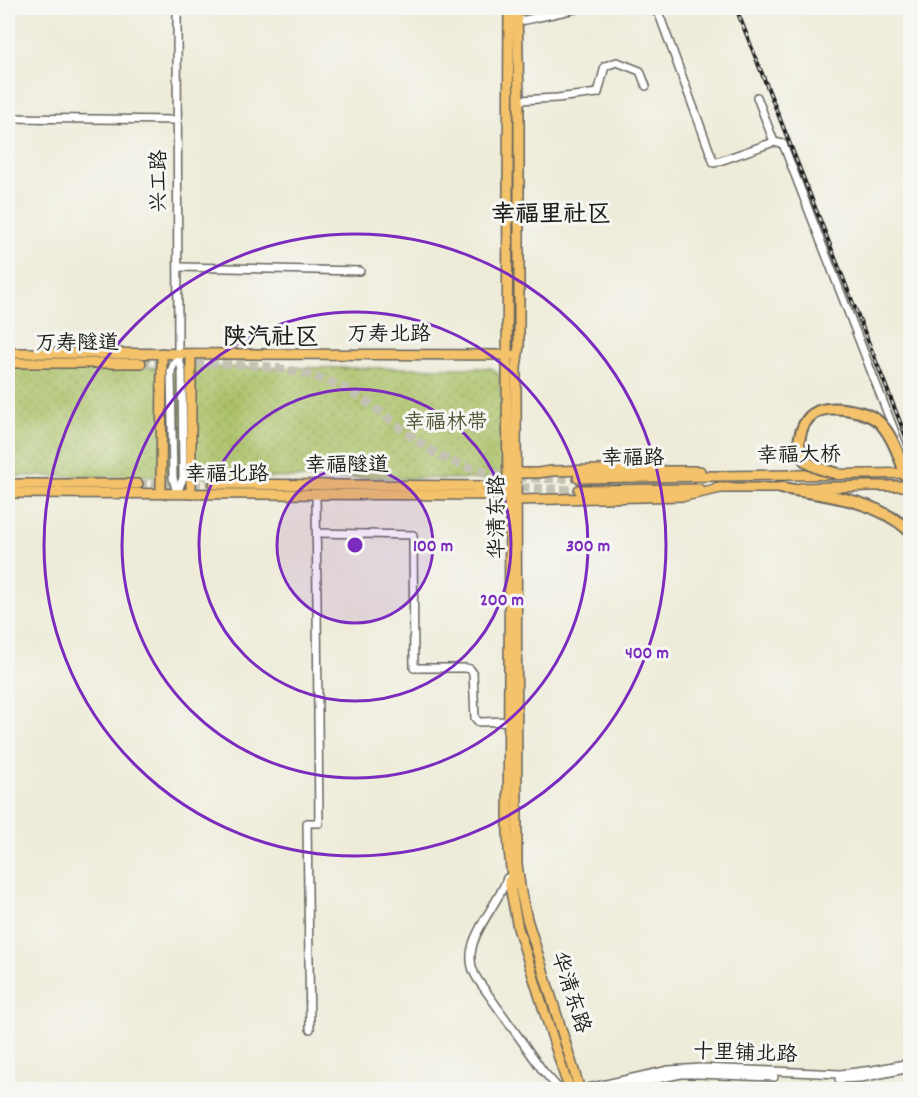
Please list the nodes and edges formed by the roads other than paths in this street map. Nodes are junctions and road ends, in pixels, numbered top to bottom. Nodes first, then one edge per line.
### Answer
1 (177, 8) edge
2 (509, 8) edge
3 (517, 8) edge
4 (580, 8) edge
5 (650, 8) edge
6 (516, 22) junction
7 (646, 86) dead end
8 (757, 97) dead end
9 (519, 100) junction
10 (8, 118) edge
11 (177, 120) junction
12 (774, 142) junction
13 (178, 267) junction
14 (360, 272) dead end
15 (8, 353) edge
16 (162, 354) junction
17 (178, 354) junction
18 (191, 354) junction
19 (513, 355) junction
20 (10, 363) edge
21 (141, 363) tunnel mouth
22 (512, 473) junction
23 (910, 473) edge
24 (838, 474) junction
25 (771, 475) junction
26 (578, 478) tunnel mouth
27 (688, 478) joint
28 (8, 484) edge
29 (138, 484) tunnel mouth
30 (214, 484) tunnel mouth
31 (480, 486) tunnel mouth
32 (910, 486) edge
33 (781, 488) junction
34 (579, 490) tunnel mouth
35 (686, 492) junction
36 (8, 493) edge
37 (162, 494) junction
38 (177, 494) junction
39 (191, 494) junction
40 (316, 494) junction
41 (512, 497) junction
42 (910, 531) edge
43 (317, 533) junction
44 (509, 721) junction
45 (508, 804) junction
46 (508, 875) junction
47 (310, 1029) dead end
48 (910, 1063) edge
49 (910, 1068) edge
50 (560, 1089) edge
51 (577, 1089) edge
52 (604, 1089) edge

1 - 11 street, 兴工路
2 - 19 main road, 华清东路
3 - 6 main road, 华清东路
4 - 6 street
5 - 12 street
6 - 9 main road, 华清东路
7 - 9 street
8 - 12 street
9 - 19 main road, 华清东路
10 - 11 street
11 - 13 street, 兴工路
12 - 23 street
13 - 14 street
13 - 17 street, 兴工路
15 - 16 main road, 万寿北路
16 - 17 main road, 万寿北路
16 - 37 main road
17 - 18 main road, 万寿北路
17 - 38 street, 兴工路
18 - 19 main road, 万寿北路
18 - 39 main road
19 - 22 main road, 华清东路
20 - 21 main road, 万寿隧道
22 - 25 main road
22 - 41 main road, 华清东路
23 - 24 main road, 幸福大桥, bridge
24 - 25 main road, 幸福大桥
24 - 32 highway, bridge
25 - 27 main road, 幸福大桥
26 - 27 main road, 幸福路
28 - 29 main road
30 - 31 main road, 幸福隧道
32 - 33 main road, 幸福大桥, bridge
33 - 35 main road, 幸福大桥
33 - 42 highway
34 - 35 main road, 幸福路
35 - 41 main road, 幸福北路
36 - 37 main road, 幸福北路
37 - 38 main road, 幸福北路
38 - 39 main road, 幸福北路
39 - 40 main road, 幸福北路
40 - 41 main road, 幸福北路
40 - 43 street
41 - 44 main road, 华清东路
41 - 51 main road, 华清东路
43 - 44 street
43 - 47 street
44 - 45 main road, 华清东路
45 - 46 main road
45 - 51 main road, 华清东路
46 - 50 street
46 - 51 main road
48 - 51 street, 十里铺北路
49 - 52 street, 十里铺北路

